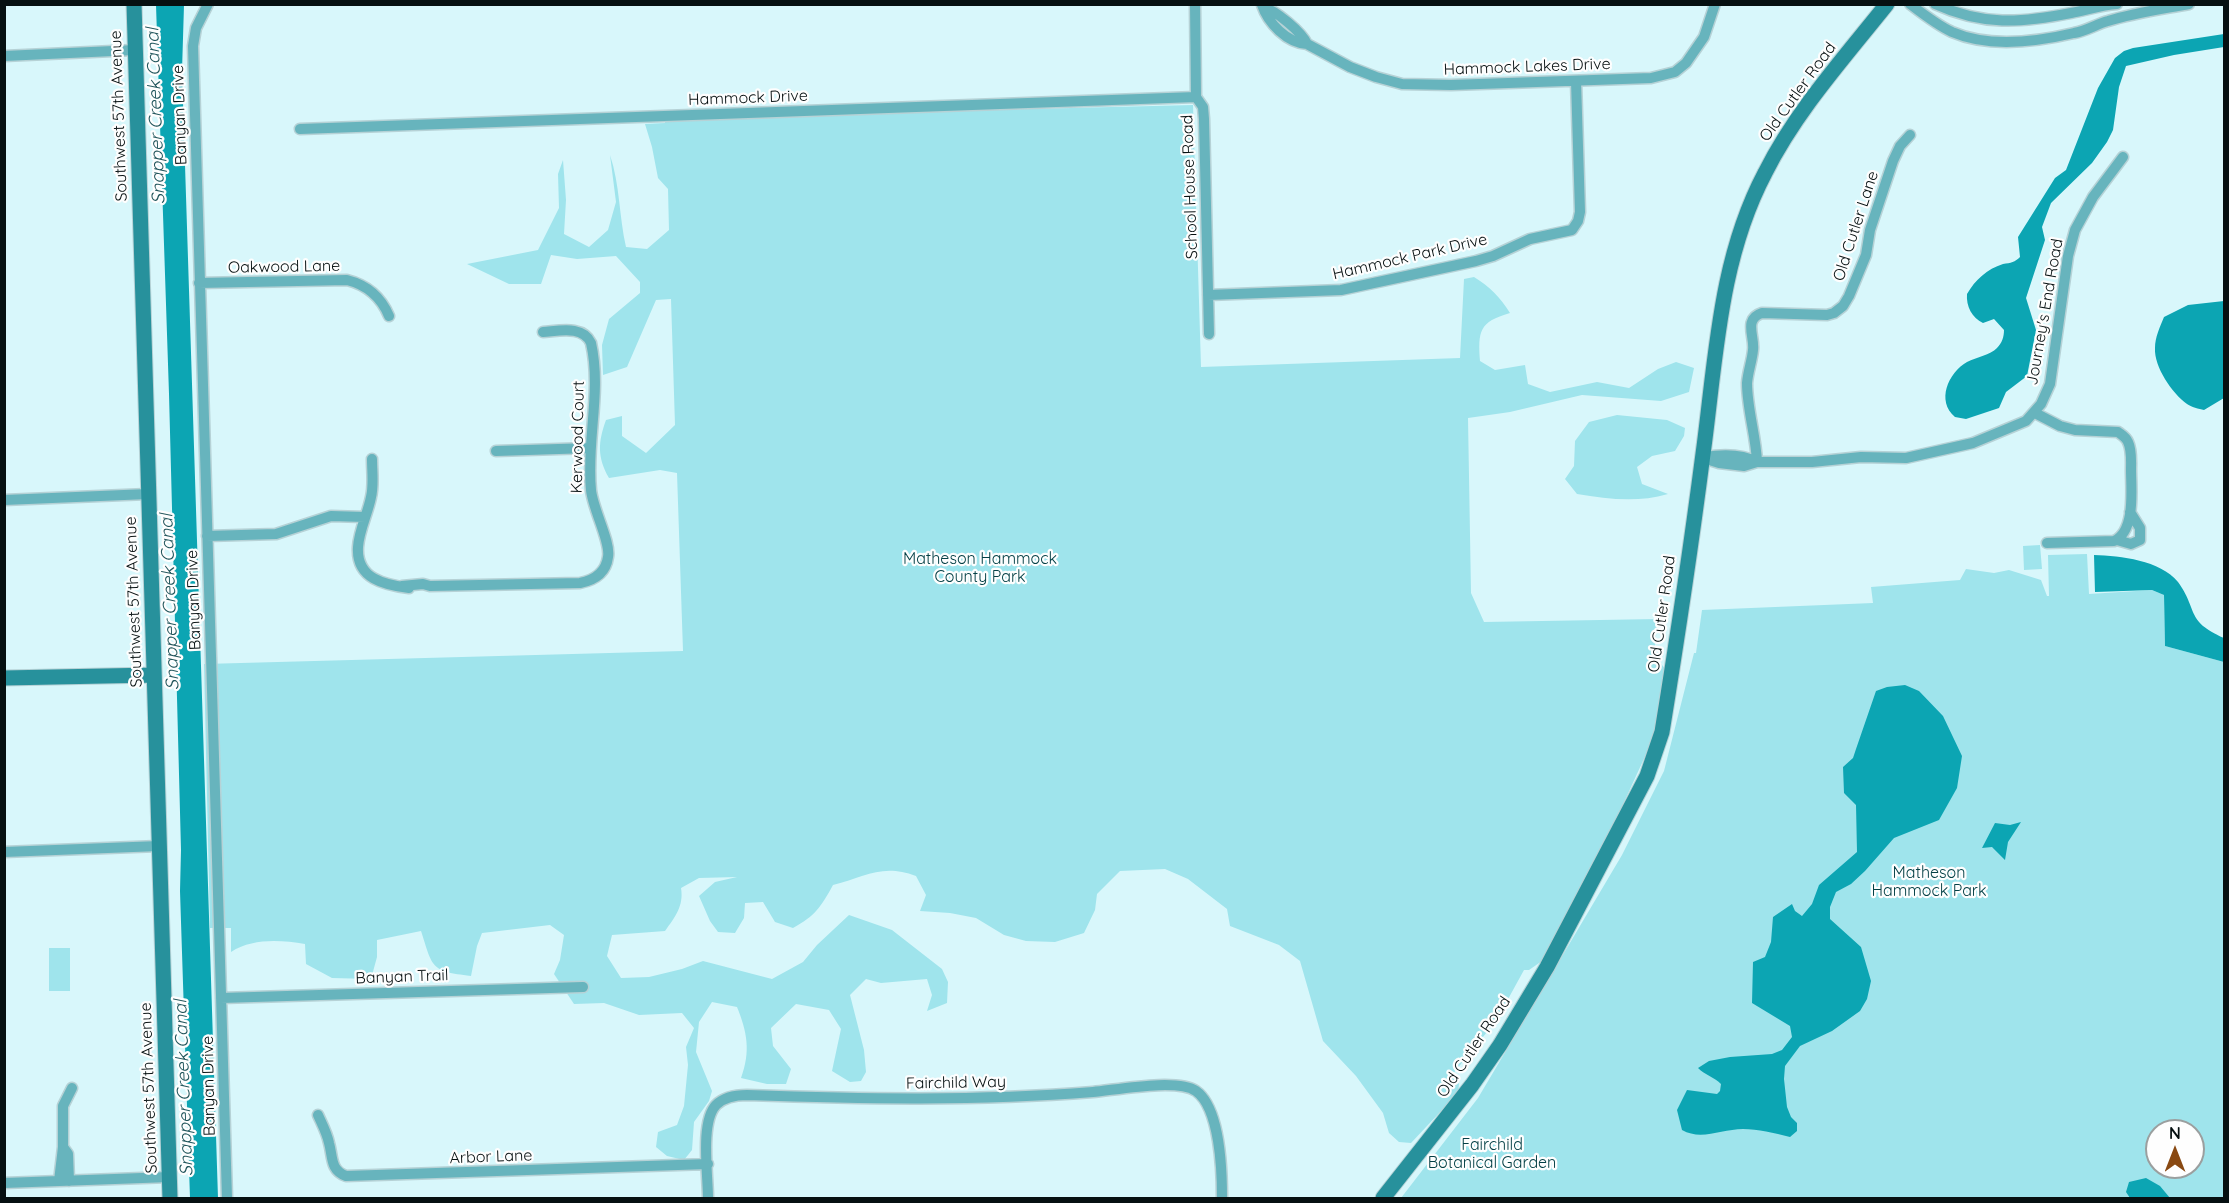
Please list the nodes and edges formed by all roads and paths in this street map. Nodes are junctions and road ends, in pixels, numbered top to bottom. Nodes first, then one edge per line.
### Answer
1 (134, 4) edge
2 (208, 4) edge
3 (1195, 4) edge
4 (1715, 4) edge
5 (1887, 4) edge
6 (1910, 4) edge
7 (1935, 4) edge
8 (2117, 4) edge
9 (2187, 5) edge
10 (1262, 6) edge
11 (2133, 10) edge
12 (2012, 22) junction
13 (2010, 41) junction
14 (135, 50) junction
15 (4, 56) edge
16 (1575, 81) junction
17 (1196, 97) junction
18 (300, 129) dead end
19 (1910, 135) dead end
20 (2123, 157) dead end
21 (199, 283) junction
22 (1208, 295) junction
23 (389, 316) dead end
24 (543, 332) dead end
25 (1209, 334) dead end
26 (2035, 413) junction
27 (590, 448) junction
28 (496, 451) dead end
29 (1703, 458) junction
30 (372, 459) dead end
31 (1757, 462) junction
32 (148, 494) junction
33 (4, 501) edge
34 (2130, 512) junction
35 (365, 517) junction
36 (207, 536) junction
37 (2117, 540) junction
38 (2047, 543) dead end
39 (154, 675) junction
40 (4, 678) edge
41 (159, 846) junction
42 (4, 852) edge
43 (583, 987) dead end
44 (221, 998) junction
45 (72, 1088) dead end
46 (318, 1114) dead end
47 (708, 1164) junction
48 (170, 1177) junction
49 (64, 1181) junction
50 (4, 1183) edge
51 (170, 1198) edge
52 (227, 1198) edge
53 (708, 1198) edge
54 (1222, 1198) edge
55 (1383, 1198) edge

1 - 14 main road, Southwest 57th Avenue
2 - 21 street, Banyan Drive
3 - 17 street, School House Road
4 - 16 street, Hammock Lakes Drive
5 - 29 main road, Old Cutler Road
6 - 13 street
7 - 12 street
8 - 12 street
9 - 11 street
10 - 16 street, Hammock Lakes Drive
11 - 13 street
12 - 13 street
14 - 15 street
14 - 32 main road, Southwest 57th Avenue
16 - 22 street, Hammock Park Drive
17 - 18 street, Hammock Drive
17 - 22 street, School House Road
19 - 31 street, Old Cutler Lane
20 - 26 street, Journey's End Road
21 - 23 street, Oakwood Lane
21 - 36 street, Banyan Drive
22 - 25 street, School House Road
24 - 27 street, Kerwood Court
26 - 31 street, Journey's End Road
26 - 34 street
27 - 28 street
27 - 35 street, Kerwood Court
29 - 31 street, Journey's End Road
29 - 55 main road, Old Cutler Road
30 - 35 street
32 - 33 street
32 - 39 main road, Southwest 57th Avenue
34 - 37 street
34 - 37 street
35 - 36 street
36 - 44 street, Banyan Drive
37 - 38 street
39 - 40 main road
39 - 41 main road, Southwest 57th Avenue
41 - 42 street
41 - 48 main road, Southwest 57th Avenue
43 - 44 street, Banyan Trail
44 - 52 street, Banyan Drive
45 - 49 street
46 - 47 street, Arbor Lane
47 - 53 street
47 - 54 street, Fairchild Way
48 - 49 street
48 - 51 main road, Southwest 57th Avenue
49 - 50 street

